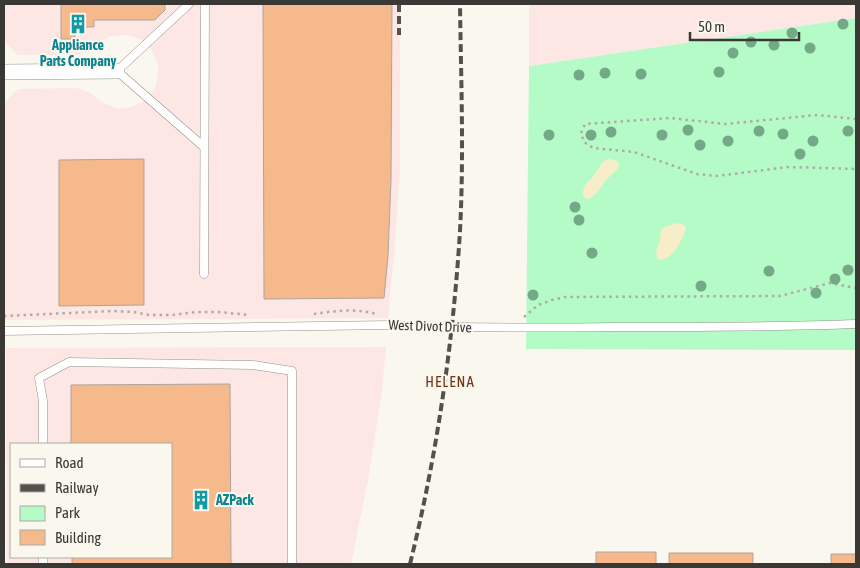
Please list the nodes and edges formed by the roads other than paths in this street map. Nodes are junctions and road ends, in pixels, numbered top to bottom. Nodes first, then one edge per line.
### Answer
1 (189, 4) edge
2 (205, 4) edge
3 (117, 71) junction
4 (4, 72) edge
5 (204, 147) junction
6 (204, 274) dead end
7 (856, 324) edge
8 (4, 330) edge
9 (43, 443) edge
10 (292, 564) edge

1 - 3 lane
2 - 5 lane
3 - 4 street
3 - 5 lane
5 - 6 lane
7 - 8 lane, West Divot Drive
9 - 10 lane

